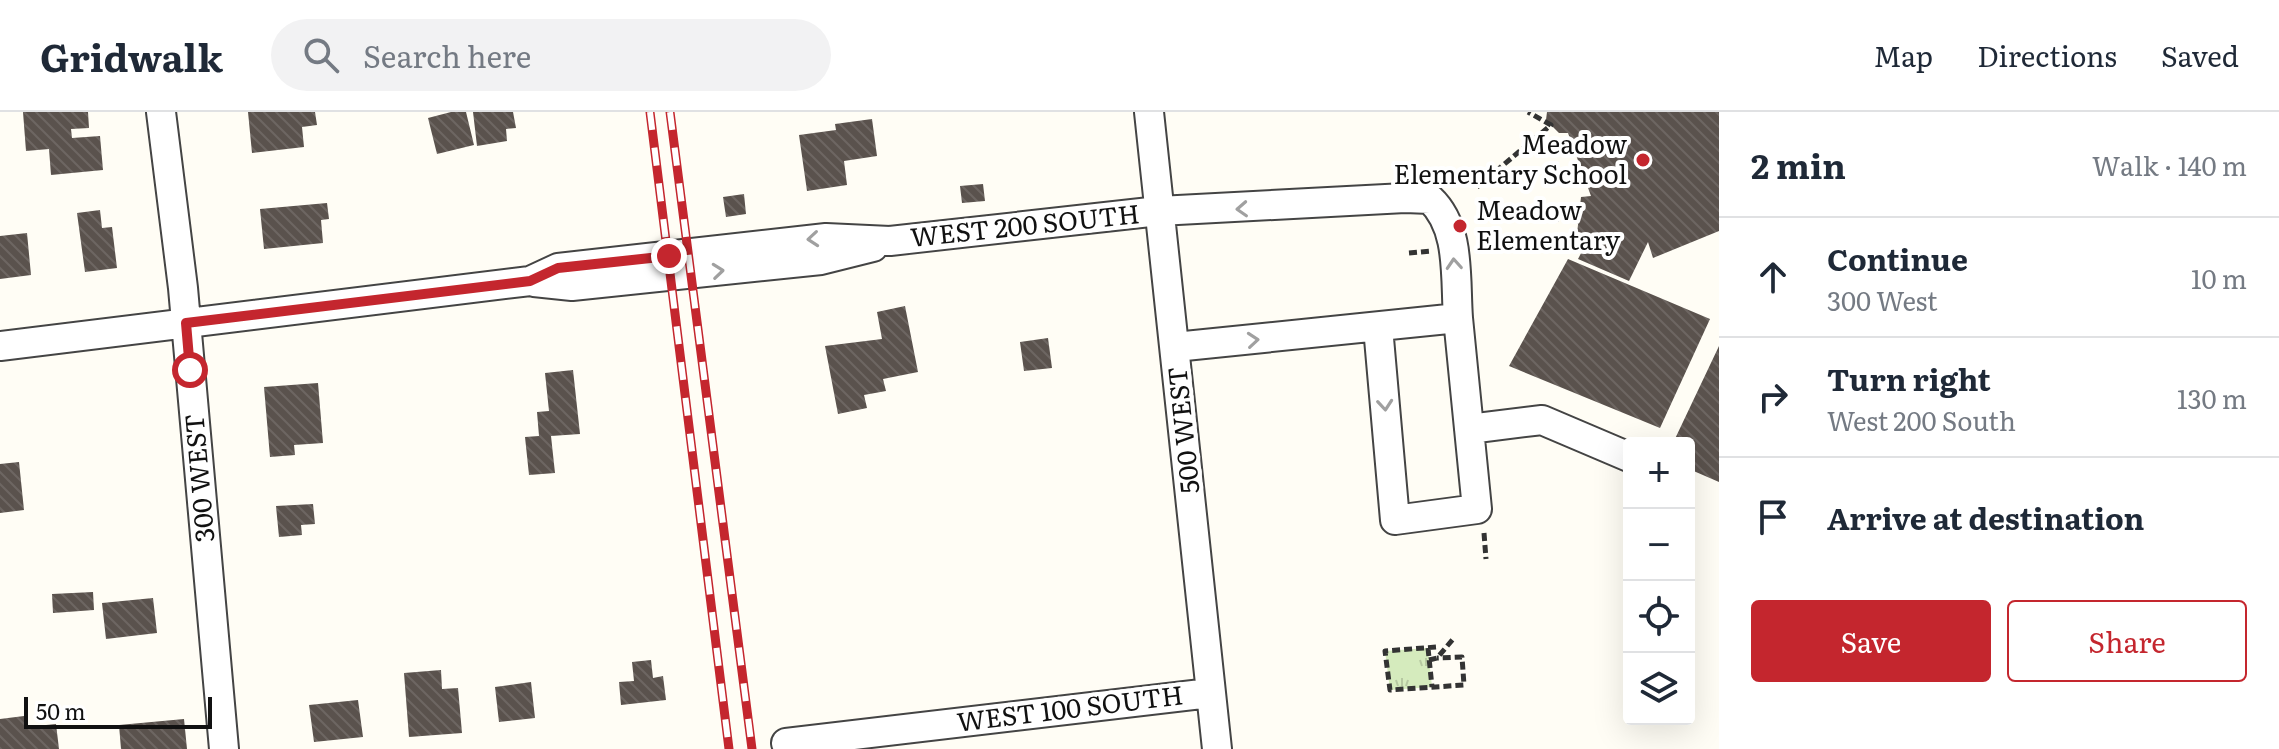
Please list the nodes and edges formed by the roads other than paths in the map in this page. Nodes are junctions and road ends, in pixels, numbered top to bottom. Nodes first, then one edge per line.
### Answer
1 (161, 112) edge
2 (1149, 112) edge
3 (1159, 211) junction
4 (1458, 318) junction
5 (186, 323) junction
6 (1378, 327) junction
7 (0, 346) edge
8 (1175, 347) junction
9 (1469, 429) junction
10 (1623, 454) edge
11 (1210, 693) junction
12 (786, 743) dead end
13 (224, 749) edge
14 (1217, 749) edge

1 - 5 street, 300 WEST
2 - 3 street, 500 WEST
4 -> 3 street, WEST 200 SOUTH
3 - 5 street, WEST 200 SOUTH
3 - 8 street, 500 WEST
4 - 6 street
4 - 9 street
5 - 7 street, WEST 200 SOUTH
5 - 13 street, 300 WEST
8 -> 6 street
6 -> 9 street
8 - 11 street, 500 WEST
9 - 10 street
11 - 12 street, WEST 100 SOUTH
11 - 14 street, 500 WEST

